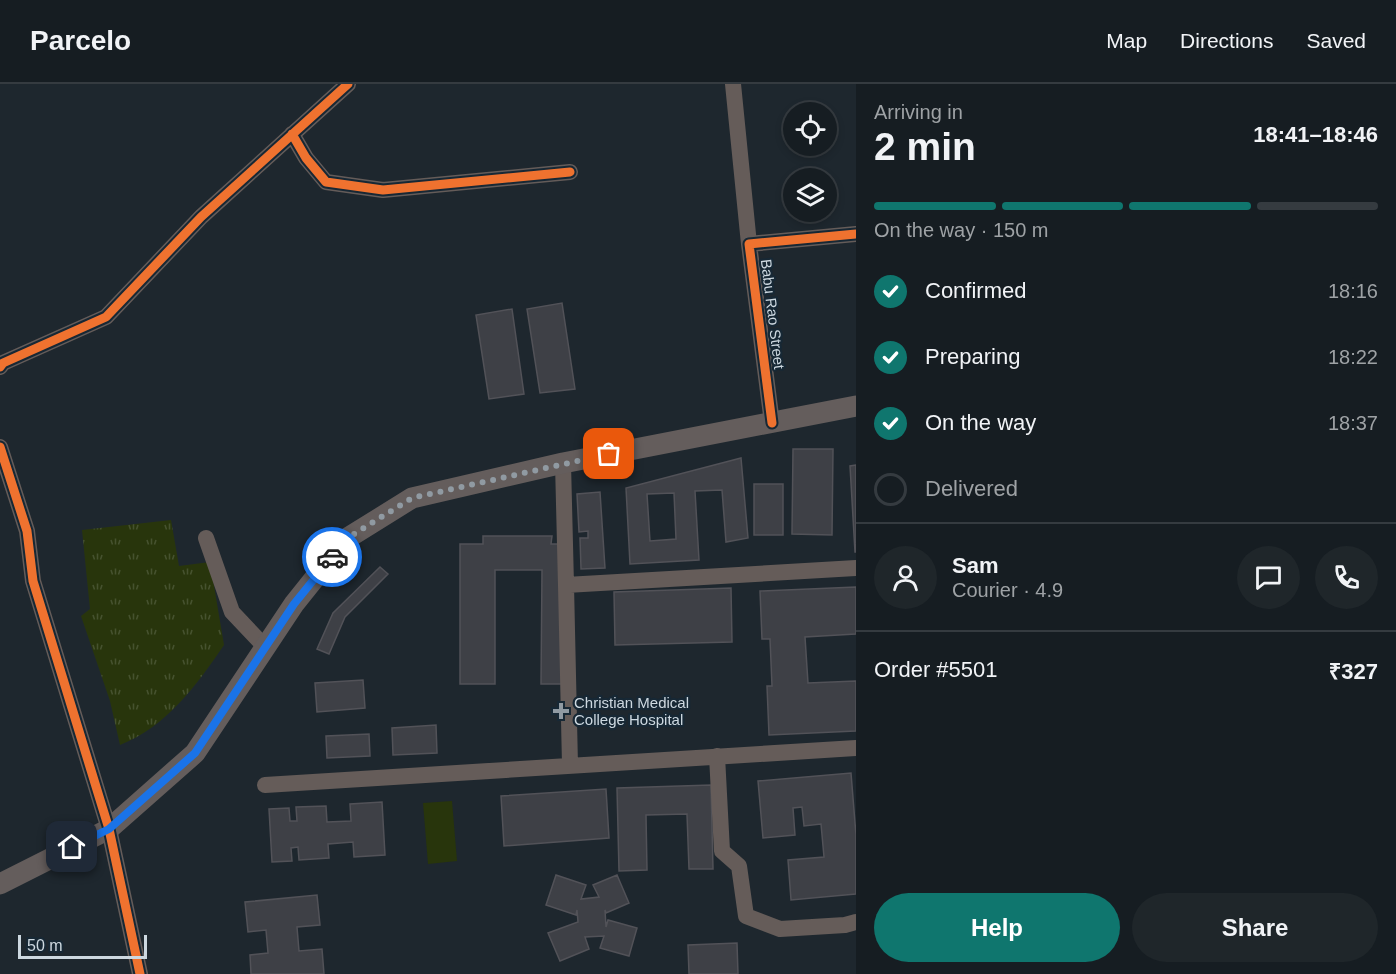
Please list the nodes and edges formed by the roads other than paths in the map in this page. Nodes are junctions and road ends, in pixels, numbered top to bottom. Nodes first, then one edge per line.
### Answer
1 (348, 84) edge
2 (733, 84) edge
3 (292, 134) junction
4 (570, 172) dead end
5 (856, 234) edge
6 (749, 244) junction
7 (1, 362) edge
8 (856, 406) edge
9 (772, 423) junction
10 (0, 447) edge
11 (563, 463) junction
12 (206, 538) dead end
13 (856, 568) edge
14 (566, 585) junction
15 (266, 648) junction
16 (856, 748) edge
17 (717, 756) junction
18 (570, 765) junction
19 (265, 785) dead end
20 (109, 829) junction
21 (0, 884) edge
22 (856, 922) edge
23 (140, 974) edge

1 - 3 street
2 - 6 street
3 - 4 street
3 - 7 street
5 - 6 street, Babu Rao Street
6 - 9 street, Babu Rao Street
8 - 9 main road
9 - 11 main road
10 - 20 street
11 - 14 street
11 - 15 main road
12 - 15 street
13 - 14 street
14 - 18 street
15 - 20 main road
16 - 17 street
17 - 18 street
17 - 22 street
18 - 19 street
20 - 21 main road
20 - 23 street

